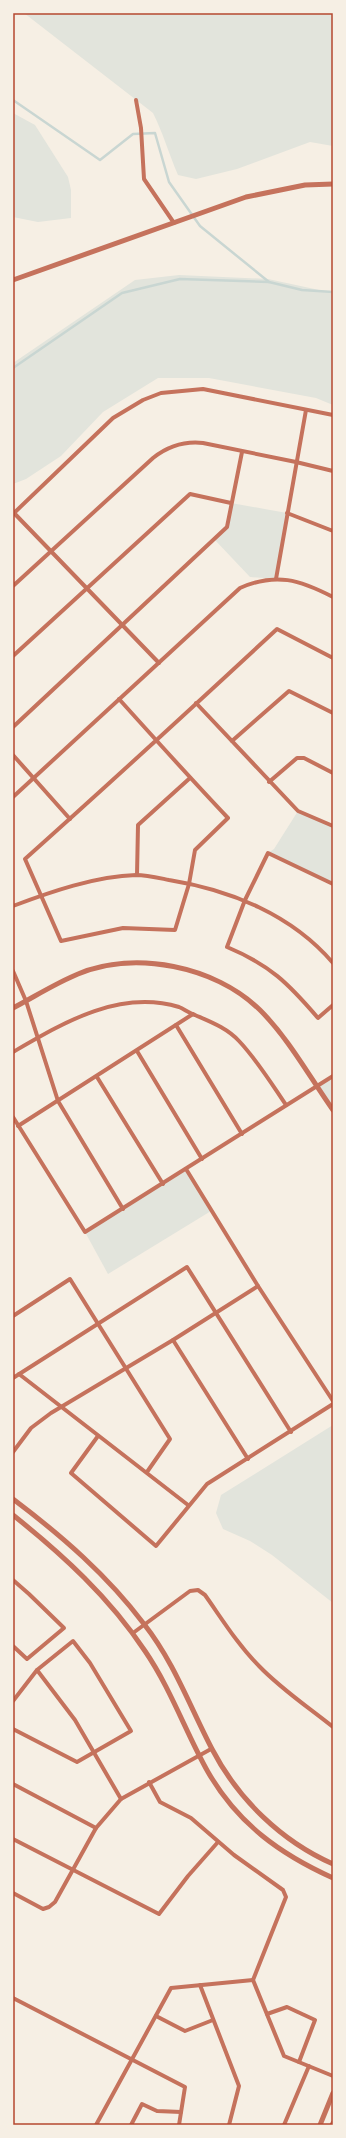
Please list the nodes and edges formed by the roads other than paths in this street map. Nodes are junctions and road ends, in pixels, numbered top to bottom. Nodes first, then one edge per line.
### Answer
1 (136, 100) dead end
2 (333, 184) edge
3 (174, 223) junction
4 (13, 280) edge
5 (306, 410) junction
6 (333, 416) edge
7 (242, 452) junction
8 (296, 462) junction
9 (333, 471) edge
10 (231, 503) junction
11 (13, 513) edge
12 (287, 513) junction
13 (333, 531) edge
14 (51, 551) junction
15 (276, 579) junction
16 (13, 586) edge
17 (87, 588) junction
18 (333, 597) edge
19 (122, 625) junction
20 (13, 656) edge
21 (333, 658) edge
22 (159, 663) junction
23 (119, 699) junction
24 (196, 703) junction
25 (333, 713) edge
26 (13, 726) edge
27 (156, 740) junction
28 (232, 741) junction
29 (13, 755) edge
30 (333, 773) edge
31 (33, 778) junction
32 (190, 778) junction
33 (269, 782) junction
34 (13, 797) edge
35 (70, 819) junction
36 (333, 826) edge
37 (137, 875) junction
38 (188, 884) junction
39 (333, 884) edge
40 (41, 895) junction
41 (245, 900) junction
42 (13, 906) edge
43 (333, 963) edge
44 (13, 971) edge
45 (26, 1001) junction
46 (333, 1005) edge
47 (13, 1008) edge
48 (193, 1014) junction
49 (176, 1025) junction
50 (38, 1037) junction
51 (137, 1051) junction
52 (13, 1052) edge
53 (333, 1076) edge
54 (97, 1077) junction
55 (317, 1087) junction
56 (58, 1101) junction
57 (286, 1105) junction
58 (333, 1110) edge
59 (13, 1117) edge
60 (18, 1126) junction
61 (242, 1134) junction
62 (202, 1159) junction
63 (186, 1170) junction
64 (163, 1184) junction
65 (123, 1209) junction
66 (258, 1286) junction
67 (216, 1312) junction
68 (13, 1316) edge
69 (98, 1324) junction
70 (173, 1340) junction
71 (126, 1368) junction
72 (19, 1374) junction
73 (13, 1378) edge
74 (333, 1401) edge
75 (333, 1404) edge
76 (62, 1407) junction
77 (291, 1432) junction
78 (98, 1436) junction
79 (13, 1452) edge
80 (248, 1459) junction
81 (147, 1472) junction
82 (13, 1499) edge
83 (188, 1505) junction
84 (13, 1515) edge
85 (13, 1580) edge
86 (144, 1624) junction
87 (132, 1633) junction
88 (13, 1646) edge
89 (37, 1670) junction
90 (13, 1702) edge
91 (333, 1727) edge
92 (13, 1729) edge
93 (211, 1749) junction
94 (94, 1753) junction
95 (200, 1755) junction
96 (149, 1782) junction
97 (13, 1784) edge
98 (121, 1799) junction
99 (96, 1828) junction
100 (13, 1839) edge
101 (218, 1842) junction
102 (333, 1864) edge
103 (73, 1868) junction
104 (333, 1878) edge
105 (13, 1892) edge
106 (253, 1980) junction
107 (200, 1985) junction
108 (13, 1998) edge
109 (267, 2014) junction
110 (156, 2016) junction
111 (213, 2020) junction
112 (131, 2058) junction
113 (299, 2062) junction
114 (309, 2066) junction
115 (333, 2076) edge
116 (333, 2093) edge
117 (181, 2112) junction
118 (96, 2125) edge
119 (131, 2125) edge
120 (179, 2125) edge
121 (229, 2125) edge
122 (284, 2125) edge
123 (320, 2125) edge

1 - 3 street
2 - 3 street
3 - 4 street
5 - 6 street
5 - 8 street
5 - 11 street
7 - 8 street
7 - 10 street
7 - 14 street
8 - 9 street
8 - 12 street
10 - 17 street
10 - 19 street
11 - 14 street
12 - 13 street
12 - 15 street
14 - 16 street
14 - 17 street
15 - 18 street
15 - 22 street
17 - 19 street
17 - 20 street
19 - 22 street
19 - 26 street
21 - 24 street
22 - 23 street
23 - 27 street
23 - 31 street
24 - 27 street
24 - 28 street
25 - 28 street
27 - 32 street
27 - 35 street
28 - 33 street
29 - 31 street
30 - 33 street
31 - 34 street
31 - 35 street
32 - 37 street
32 - 38 street
33 - 36 street
35 - 40 street
37 - 38 street
37 - 40 street
38 - 40 street
38 - 41 street
39 - 41 street
40 - 42 street
41 - 43 street
41 - 46 street
44 - 45 street
45 - 47 street
45 - 50 street
45 - 55 street
48 - 49 street
48 - 50 street
48 - 57 street
49 - 51 street
49 - 61 street
50 - 52 street
50 - 56 street
51 - 54 street
51 - 62 street
53 - 55 street
54 - 56 street
54 - 64 street
55 - 57 street
55 - 58 street
56 - 60 street
56 - 65 street
57 - 61 street
59 - 60 street
60 - 65 street
61 - 62 street
62 - 63 street
63 - 64 street
63 - 66 street
64 - 65 street
66 - 67 street
66 - 74 street
67 - 69 street
67 - 70 street
67 - 77 street
68 - 69 street
69 - 71 street
69 - 72 street
70 - 71 street
70 - 80 street
71 - 76 street
71 - 81 street
72 - 73 street
72 - 76 street
75 - 77 street
76 - 78 street
76 - 79 street
77 - 80 street
78 - 81 street
78 - 83 street
80 - 83 street
81 - 83 street
82 - 86 street
84 - 87 street
85 - 88 street
86 - 87 street
86 - 91 street
86 - 93 street
87 - 95 street
89 - 90 street
89 - 94 street
89 - 94 street
92 - 94 street
93 - 95 street
93 - 102 street
94 - 98 street
95 - 96 street
95 - 104 street
96 - 98 street
96 - 101 street
97 - 99 street
98 - 99 street
99 - 103 street
100 - 103 street
101 - 103 street
101 - 106 street
103 - 105 street
106 - 107 street
106 - 109 street
107 - 110 street
107 - 111 street
108 - 112 street
109 - 113 street
109 - 113 street
110 - 111 street
110 - 112 street
111 - 121 street
112 - 117 street
112 - 118 street
113 - 114 street
114 - 115 street
114 - 122 street
116 - 123 street
117 - 119 street
117 - 120 street

